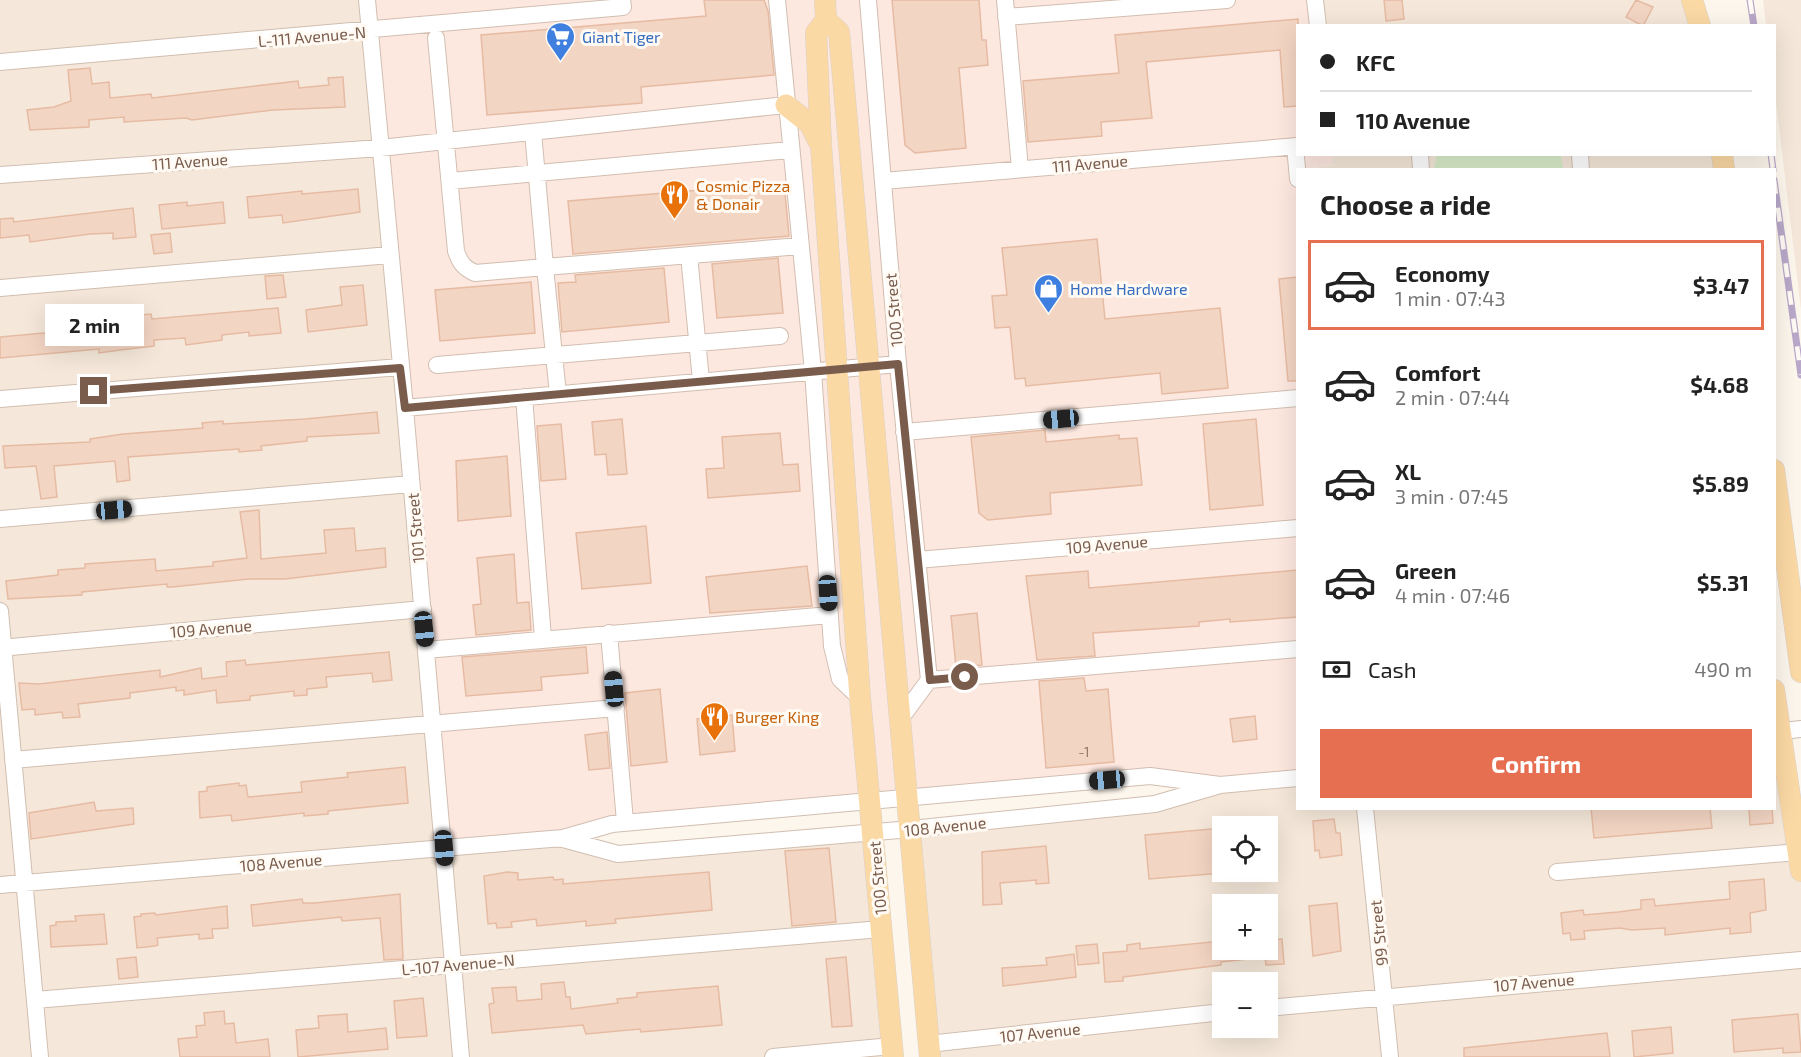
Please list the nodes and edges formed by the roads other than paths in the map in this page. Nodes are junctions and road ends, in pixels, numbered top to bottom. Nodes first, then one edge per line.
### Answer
1 (366, 0) edge
2 (777, 0) edge
3 (868, 0) edge
4 (1005, 0) edge
5 (1227, 0) edge
6 (1316, 0) edge
7 (1692, 0) edge
8 (623, 4) edge
9 (826, 10) edge
10 (1006, 17) junction
11 (1318, 24) edge
12 (1699, 24) edge
13 (369, 31) junction
14 (436, 38) dead end
15 (0, 62) edge
16 (786, 105) junction
17 (533, 132) junction
18 (446, 141) junction
19 (821, 145) junction
20 (1296, 146) edge
21 (380, 148) junction
22 (790, 150) junction
23 (1020, 169) junction
24 (537, 172) junction
25 (0, 175) edge
26 (450, 180) junction
27 (883, 181) junction
28 (800, 246) junction
29 (390, 255) junction
30 (689, 255) junction
31 (545, 267) junction
32 (0, 288) edge
33 (780, 336) dead end
34 (697, 343) junction
35 (554, 356) junction
36 (898, 364) junction
37 (437, 365) dead end
38 (870, 366) junction
39 (400, 368) junction
40 (838, 369) junction
41 (813, 371) junction
42 (700, 381) junction
43 (558, 394) junction
44 (524, 397) junction
45 (1296, 398) edge
46 (0, 399) edge
47 (405, 408) junction
48 (904, 432) junction
49 (1776, 479) edge
50 (411, 484) junction
51 (0, 519) edge
52 (1296, 528) edge
53 (917, 560) junction
54 (423, 609) junction
55 (0, 611) edge
56 (830, 615) junction
57 (609, 633) junction
58 (543, 638) junction
59 (2, 648) edge
60 (426, 650) junction
61 (1296, 650) edge
62 (1801, 672) edge
63 (930, 680) junction
64 (860, 698) junction
65 (616, 708) junction
66 (901, 718) junction
67 (433, 725) junction
68 (1801, 729) edge
69 (1777, 732) edge
70 (13, 760) junction
71 (1296, 778) edge
72 (1220, 785) junction
73 (908, 798) junction
74 (870, 802) junction
75 (1365, 810) edge
76 (625, 822) junction
77 (911, 829) junction
78 (873, 833) junction
79 (563, 838) junction
80 (444, 848) junction
81 (1800, 862) edge
82 (1557, 872) dead end
83 (25, 883) junction
84 (0, 885) edge
85 (881, 929) junction
86 (1801, 960) edge
87 (454, 964) junction
88 (1384, 995) junction
89 (34, 1000) junction
90 (1278, 1007) edge
91 (1212, 1013) edge
92 (929, 1050) edge
93 (893, 1052) edge
94 (40, 1057) edge
95 (461, 1057) edge
96 (773, 1057) edge
97 (1390, 1057) edge

1 - 13 street, 101 Street
2 - 16 street
3 - 27 street, 100 Street
4 - 10 street
5 - 10 street
6 - 11 street
7 - 12 main road
8 - 13 street, L-111 Avenue-N
9 - 19 main road, 100 Street
9 - 38 main road, 100 Street
10 - 23 street
13 - 15 street, L-111 Avenue-N
13 - 21 street, 101 Street
14 - 18 street
16 - 17 street, 111 Avenue
16 - 19 main road
16 - 22 street
17 - 18 street, 111 Avenue
17 - 24 street
18 - 21 street, 111 Avenue
18 - 26 street
19 - 40 main road, 100 Street
20 - 23 street, 111 Avenue
21 - 25 street, 111 Avenue
21 - 29 street, 101 Street
22 - 24 street
22 - 28 street
23 - 27 street, 111 Avenue
24 - 26 street
24 - 31 street
26 - 31 street
27 - 36 street, 100 Street
28 - 30 street
28 - 41 street
29 - 32 street
29 - 39 street, 101 Street
30 - 31 street
30 - 34 street
31 - 35 street
33 - 34 street
34 - 35 street
34 - 42 street
35 - 37 street
35 - 43 street
36 - 38 street
36 - 48 street, 100 Street
38 - 40 street
38 - 66 main road, 100 Street
39 - 46 street
39 - 47 street, 101 Street
40 - 41 street
40 - 64 main road, 100 Street
41 - 42 street
41 - 56 street
42 - 43 street
43 - 44 street
44 - 47 street
44 - 58 street
45 - 48 street
47 - 50 street, 101 Street
48 - 53 street, 100 Street
49 - 62 main road
50 - 51 street
50 - 54 street, 101 Street
52 - 53 street, 109 Avenue
53 - 63 street, 100 Street
54 - 59 street, 109 Avenue
54 - 60 street, 101 Street
55 - 59 street
56 - 57 street
56 - 64 street
57 - 58 street
57 - 65 street
58 - 60 street
59 - 70 street
60 - 67 street, 101 Street
61 - 63 street
63 - 66 street
64 - 74 main road, 100 Street
65 - 67 street
65 - 76 street
66 - 73 main road, 100 Street
67 - 70 street
67 - 80 street, 101 Street
68 - 69 street
69 - 81 main road
70 - 83 street
71 - 72 street, 108 Avenue
72 - 73 street, 108 Avenue
72 - 77 street, 108 Avenue
73 - 74 street, 108 Avenue
73 - 77 main road, 100 Street
74 - 76 street, 108 Avenue
74 - 78 main road, 100 Street
75 - 88 street, 99 Street
76 - 79 street, 108 Avenue
77 - 78 street, 108 Avenue
77 - 92 main road, 100 Street
78 - 79 street, 108 Avenue
78 - 85 main road, 100 Street
79 - 80 street, 108 Avenue
80 - 83 street, 108 Avenue
80 - 87 street, 101 Street
81 - 82 street
83 - 84 street, 108 Avenue
83 - 89 street
85 - 87 street, L-107 Avenue-N
85 - 93 main road, 100 Street
86 - 88 street, 107 Avenue
87 - 89 street, L-107 Avenue-N
87 - 95 street, 101 Street
88 - 90 street, 107 Avenue
88 - 97 street, 99 Street
89 - 94 street
91 - 92 street, 107 Avenue
93 - 96 street

